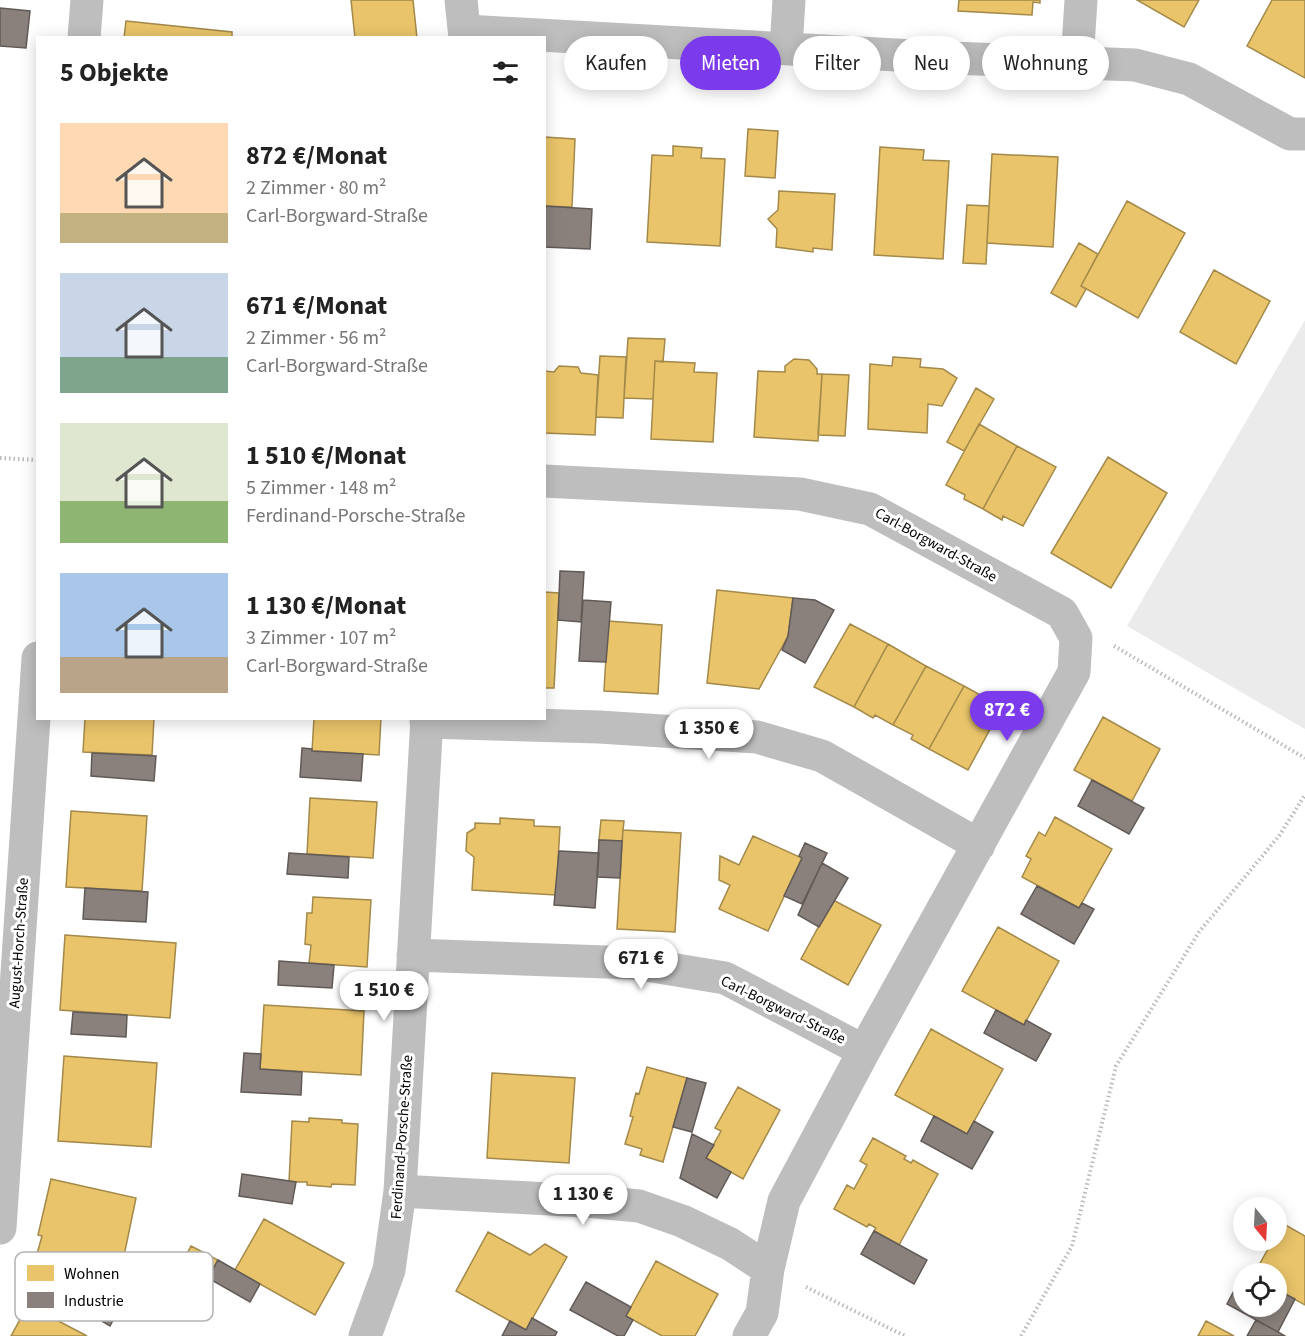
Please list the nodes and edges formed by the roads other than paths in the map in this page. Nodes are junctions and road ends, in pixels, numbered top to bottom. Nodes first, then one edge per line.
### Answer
1 (87, 0) edge
2 (789, 0) edge
3 (1081, 0) edge
4 (464, 23) edge
5 (84, 36) edge
6 (1079, 36) edge
7 (786, 48) junction
8 (982, 59) edge
9 (1109, 64) edge
10 (1305, 134) edge
11 (546, 481) edge
12 (36, 688) edge
13 (427, 720) edge
14 (979, 845) junction
15 (414, 955) junction
16 (864, 1051) junction
17 (400, 1191) junction
18 (0, 1228) edge
19 (768, 1269) junction
20 (365, 1336) edge
21 (749, 1336) edge

1 - 5 street
2 - 7 street
3 - 6 street
4 - 7 street
7 - 8 street
9 - 10 street
11 - 14 street, Carl-Borgward-Straße
12 - 18 street, August-Horch-Straße
13 - 14 street
13 - 15 street, Ferdinand-Porsche-Straße
14 - 16 street, Carl-Borgward-Straße
15 - 16 street, Carl-Borgward-Straße
15 - 17 street, Ferdinand-Porsche-Straße
16 - 19 street, Carl-Borgward-Straße
17 - 19 street
17 - 20 street, Ferdinand-Porsche-Straße
19 - 21 street, Carl-Borgward-Straße

